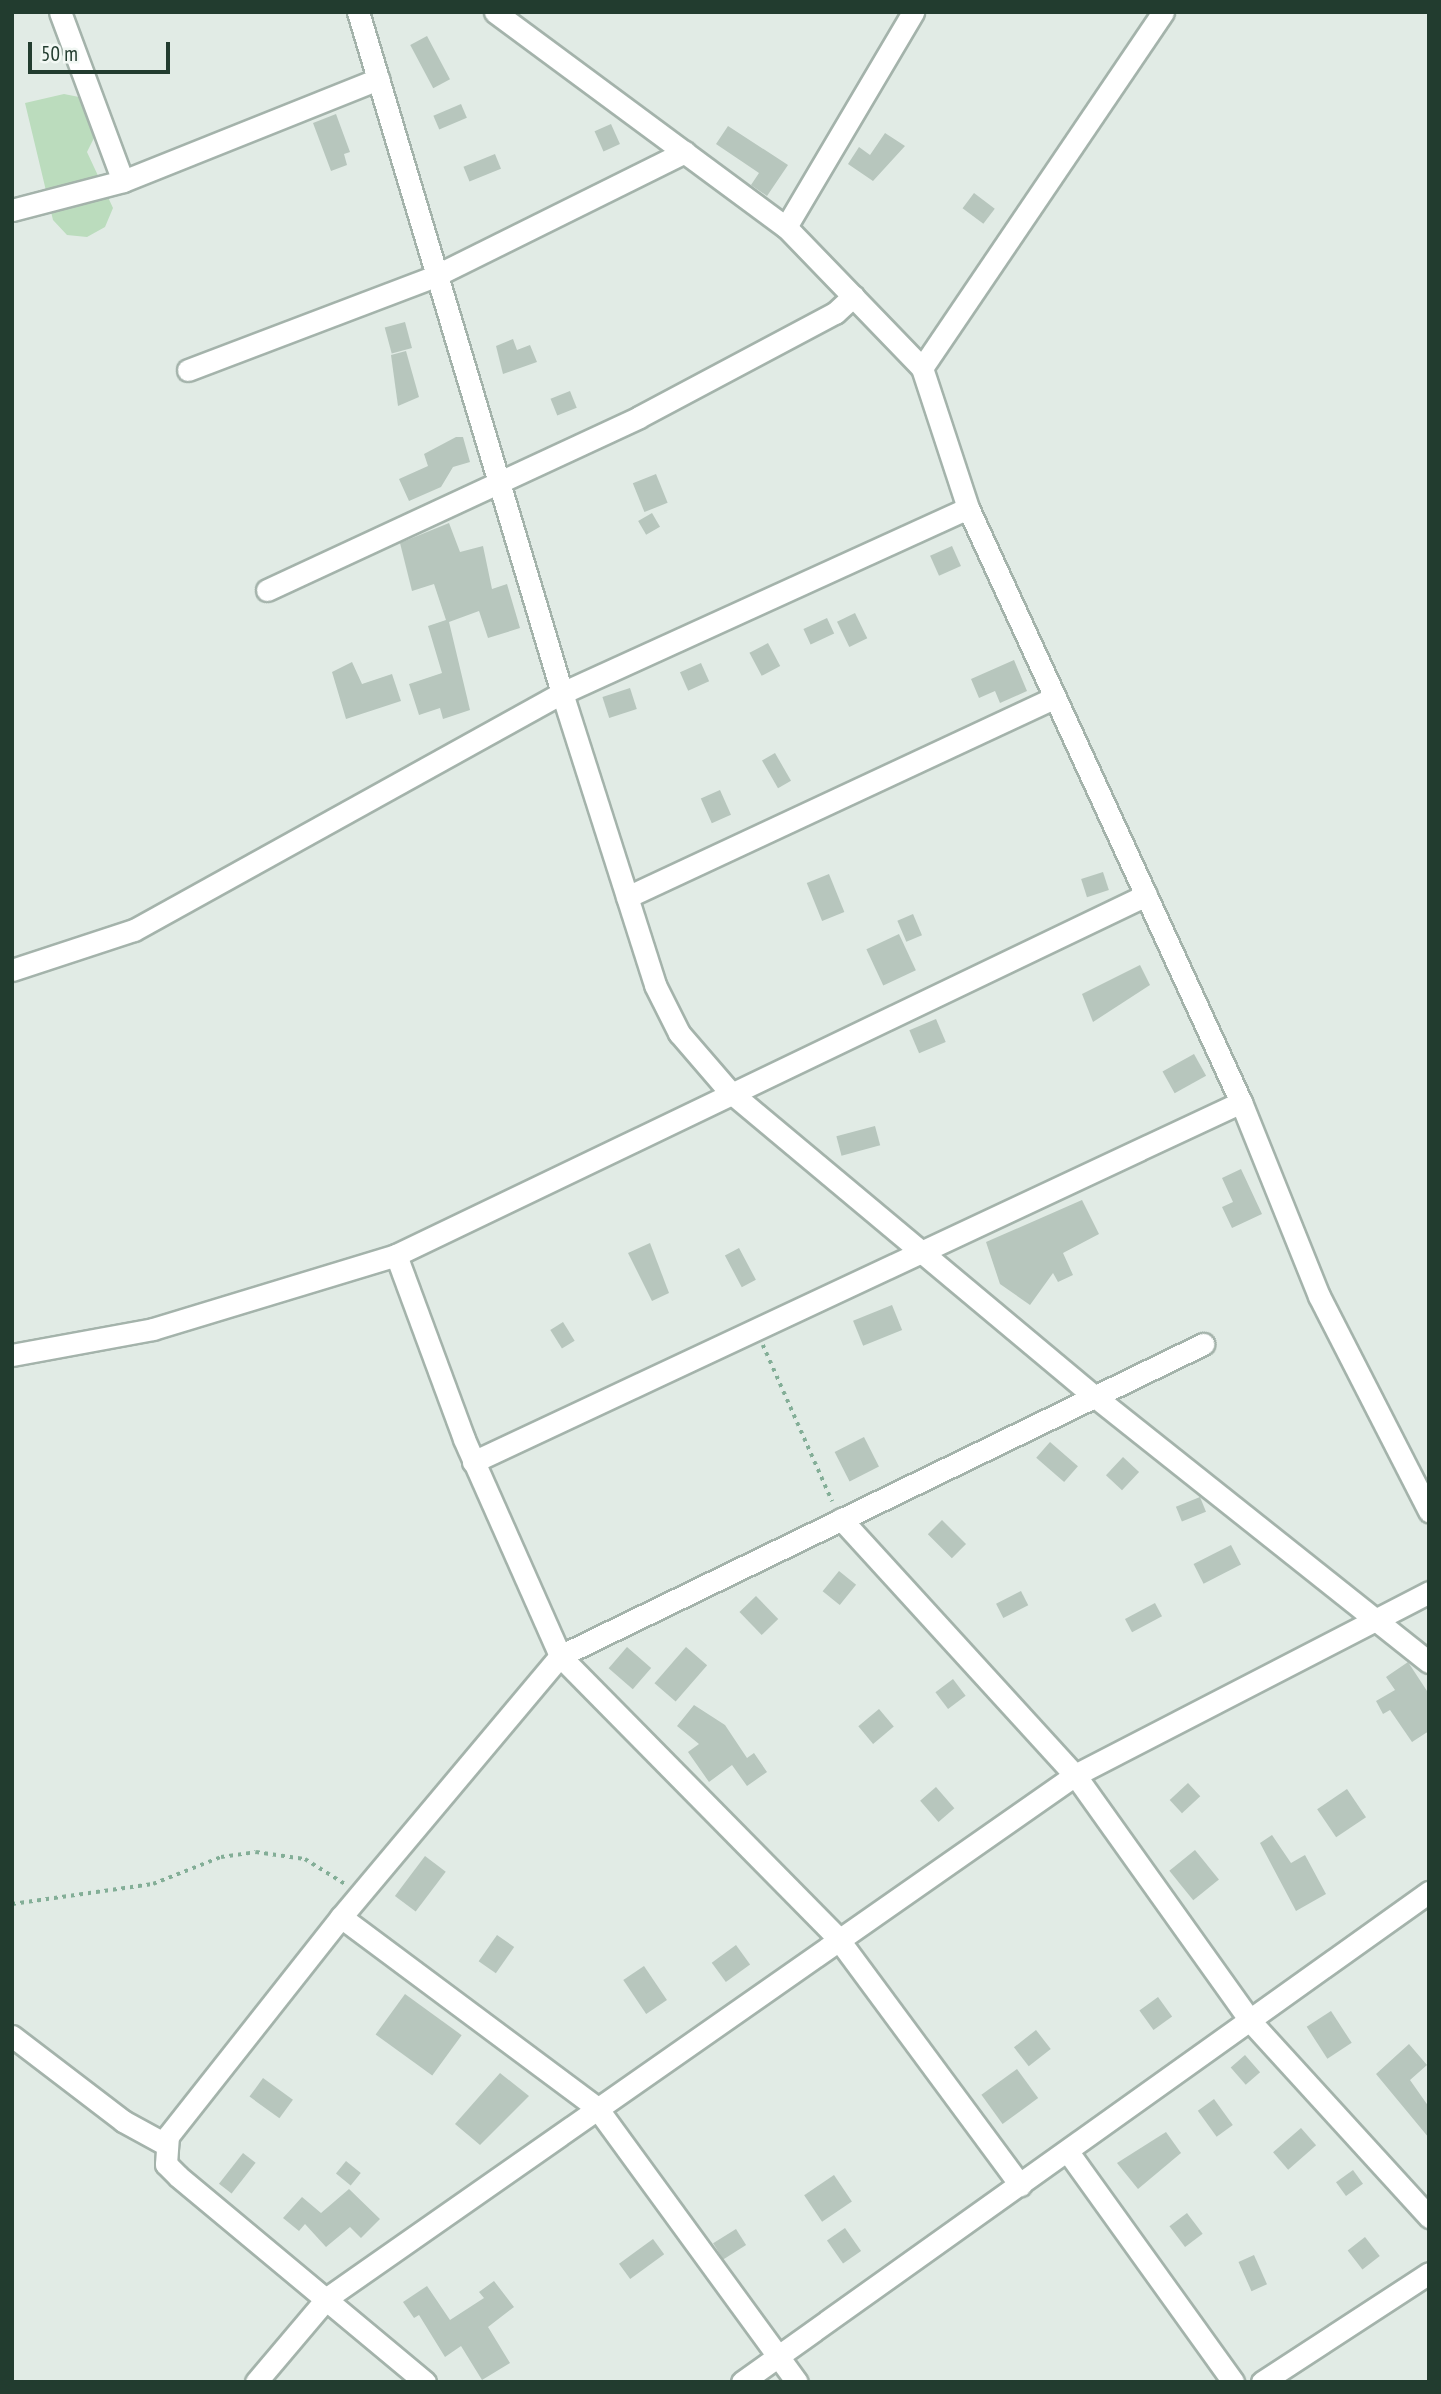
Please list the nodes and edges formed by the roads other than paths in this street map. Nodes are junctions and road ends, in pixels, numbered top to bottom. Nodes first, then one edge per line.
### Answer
1 (60, 12) edge
2 (358, 12) edge
3 (495, 12) edge
4 (913, 12) edge
5 (1163, 12) edge
6 (377, 79) junction
7 (684, 152) junction
8 (123, 181) junction
9 (12, 210) edge
10 (786, 227) junction
11 (435, 276) junction
12 (853, 296) junction
13 (922, 368) junction
14 (188, 370) dead end
15 (499, 484) junction
16 (968, 508) junction
17 (267, 590) dead end
18 (562, 693) junction
19 (1055, 697) junction
20 (1146, 895) junction
21 (627, 897) junction
22 (12, 970) edge
23 (729, 1091) junction
24 (1241, 1102) junction
25 (920, 1250) junction
26 (396, 1255) junction
27 (1203, 1344) dead end
28 (12, 1355) edge
29 (1093, 1395) junction
30 (473, 1462) junction
31 (1429, 1511) edge
32 (841, 1519) junction
33 (1429, 1592) edge
34 (1376, 1620) junction
35 (560, 1656) junction
36 (1429, 1661) edge
37 (1075, 1775) junction
38 (1429, 1892) edge
39 (341, 1917) junction
40 (836, 1936) junction
41 (1252, 2023) junction
42 (12, 2036) edge
43 (597, 2108) junction
44 (165, 2144) junction
45 (1068, 2152) junction
46 (1020, 2186) junction
47 (1429, 2217) edge
48 (1429, 2273) edge
49 (327, 2298) junction
50 (778, 2355) junction
51 (256, 2382) edge
52 (425, 2382) edge
53 (742, 2382) edge
54 (797, 2382) edge
55 (1233, 2382) edge
56 (1262, 2382) edge

1 - 8 street
2 - 6 street
3 - 7 street
4 - 10 street
5 - 13 street
6 - 8 street
6 - 11 street
7 - 10 street
7 - 11 street
8 - 9 street
10 - 12 street
11 - 14 street
11 - 15 street
12 - 13 street
12 - 15 street
13 - 16 street
15 - 17 street
15 - 18 street
16 - 18 street
16 - 19 street
18 - 21 street
18 - 22 street
19 - 20 street
19 - 21 street
20 - 23 street
20 - 24 street
21 - 23 street
23 - 25 street
23 - 26 street
24 - 25 street
24 - 31 street
25 - 29 street
25 - 30 street
26 - 28 street
26 - 30 street
27 - 29 street
29 - 32 street
29 - 34 street
30 - 35 street
32 - 35 street
32 - 37 street
33 - 34 street
34 - 36 street
34 - 37 street
35 - 39 street
35 - 40 street
37 - 40 street
37 - 41 street
38 - 41 street
39 - 43 street
39 - 44 street
40 - 43 street
40 - 46 street
41 - 45 street
41 - 47 street
42 - 44 street
43 - 49 street
43 - 50 street
44 - 49 street
45 - 46 street
45 - 55 street
46 - 50 street
48 - 56 street
49 - 51 street
49 - 52 street
50 - 53 street
50 - 54 street

